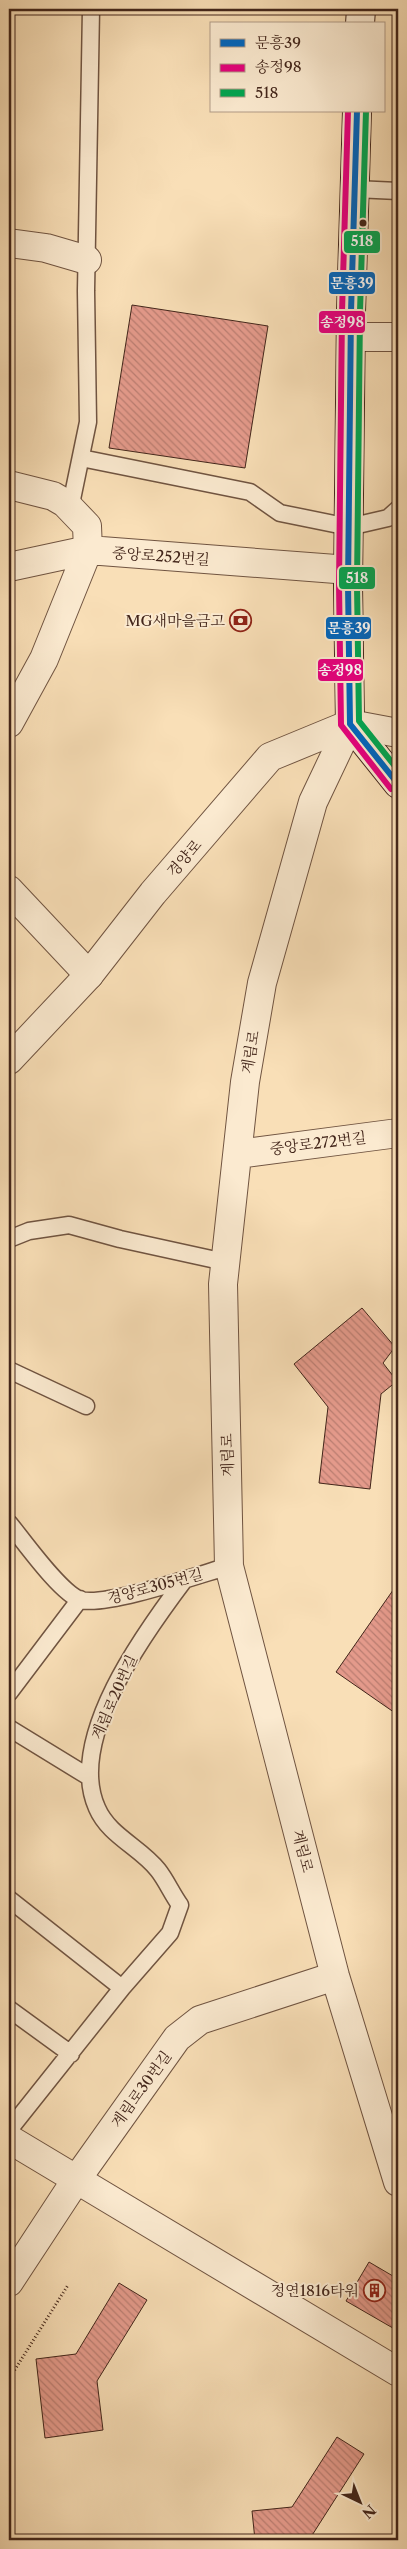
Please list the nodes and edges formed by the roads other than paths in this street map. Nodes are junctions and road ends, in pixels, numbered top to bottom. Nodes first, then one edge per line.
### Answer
1 (91, 9) edge
2 (361, 9) edge
3 (360, 22) edge
4 (358, 112) edge
5 (355, 189) junction
6 (398, 191) edge
7 (9, 243) edge
8 (87, 260) junction
9 (398, 336) edge
10 (351, 337) junction
11 (81, 458) junction
12 (9, 485) edge
13 (70, 508) junction
14 (398, 508) edge
15 (349, 527) junction
16 (88, 550) junction
17 (9, 567) edge
18 (349, 570) junction
19 (9, 723) edge
20 (350, 724) junction
21 (398, 733) edge
22 (398, 784) edge
23 (9, 890) edge
24 (89, 975) junction
25 (9, 1060) edge
26 (398, 1133) edge
27 (238, 1154) junction
28 (9, 1239) edge
29 (225, 1262) junction
30 (9, 1370) edge
31 (86, 1406) dead end
32 (9, 1522) edge
33 (229, 1566) junction
34 (185, 1579) junction
35 (80, 1600) junction
36 (9, 1694) edge
37 (9, 1728) edge
38 (89, 1777) junction
39 (9, 1900) edge
40 (335, 1976) junction
41 (122, 1988) junction
42 (9, 2009) edge
43 (71, 2054) junction
44 (9, 2130) edge
45 (9, 2139) edge
46 (76, 2180) junction
47 (398, 2182) edge
48 (9, 2282) edge
49 (398, 2372) edge

1 - 8 lane
2 - 3 street
4 - 5 street
5 - 6 lane
5 - 10 street
7 - 8 street
8 - 11 lane
9 - 10 street
10 - 15 street
11 - 13 lane
11 - 15 lane
12 - 13 street
13 - 16 street
14 - 15 lane
15 - 18 street
16 - 17 street, 중앙로252번길
16 - 18 street, 중앙로252번길
16 - 19 street
18 - 20 street
20 - 21 street
20 - 22 street
20 - 24 street, 경양로
20 - 27 street, 계림로
23 - 24 street
24 - 25 street, 경양로
26 - 27 street, 중앙로272번길
27 - 29 street, 계림로
28 - 29 lane
29 - 33 street, 계림로
30 - 31 lane
32 - 35 lane
33 - 34 lane, 경양로305번길
33 - 40 street, 계림로
34 - 35 lane, 경양로305번길
34 - 38 lane, 계림로20번길
35 - 36 lane
37 - 38 lane
38 - 41 lane, 계림로20번길
39 - 41 lane
40 - 46 street, 계림로30번길
40 - 47 street, 계림로
41 - 43 lane, 계림로20번길
42 - 43 lane
43 - 44 lane, 계림로20번길
45 - 46 street
46 - 48 street, 계림로30번길
46 - 49 street

